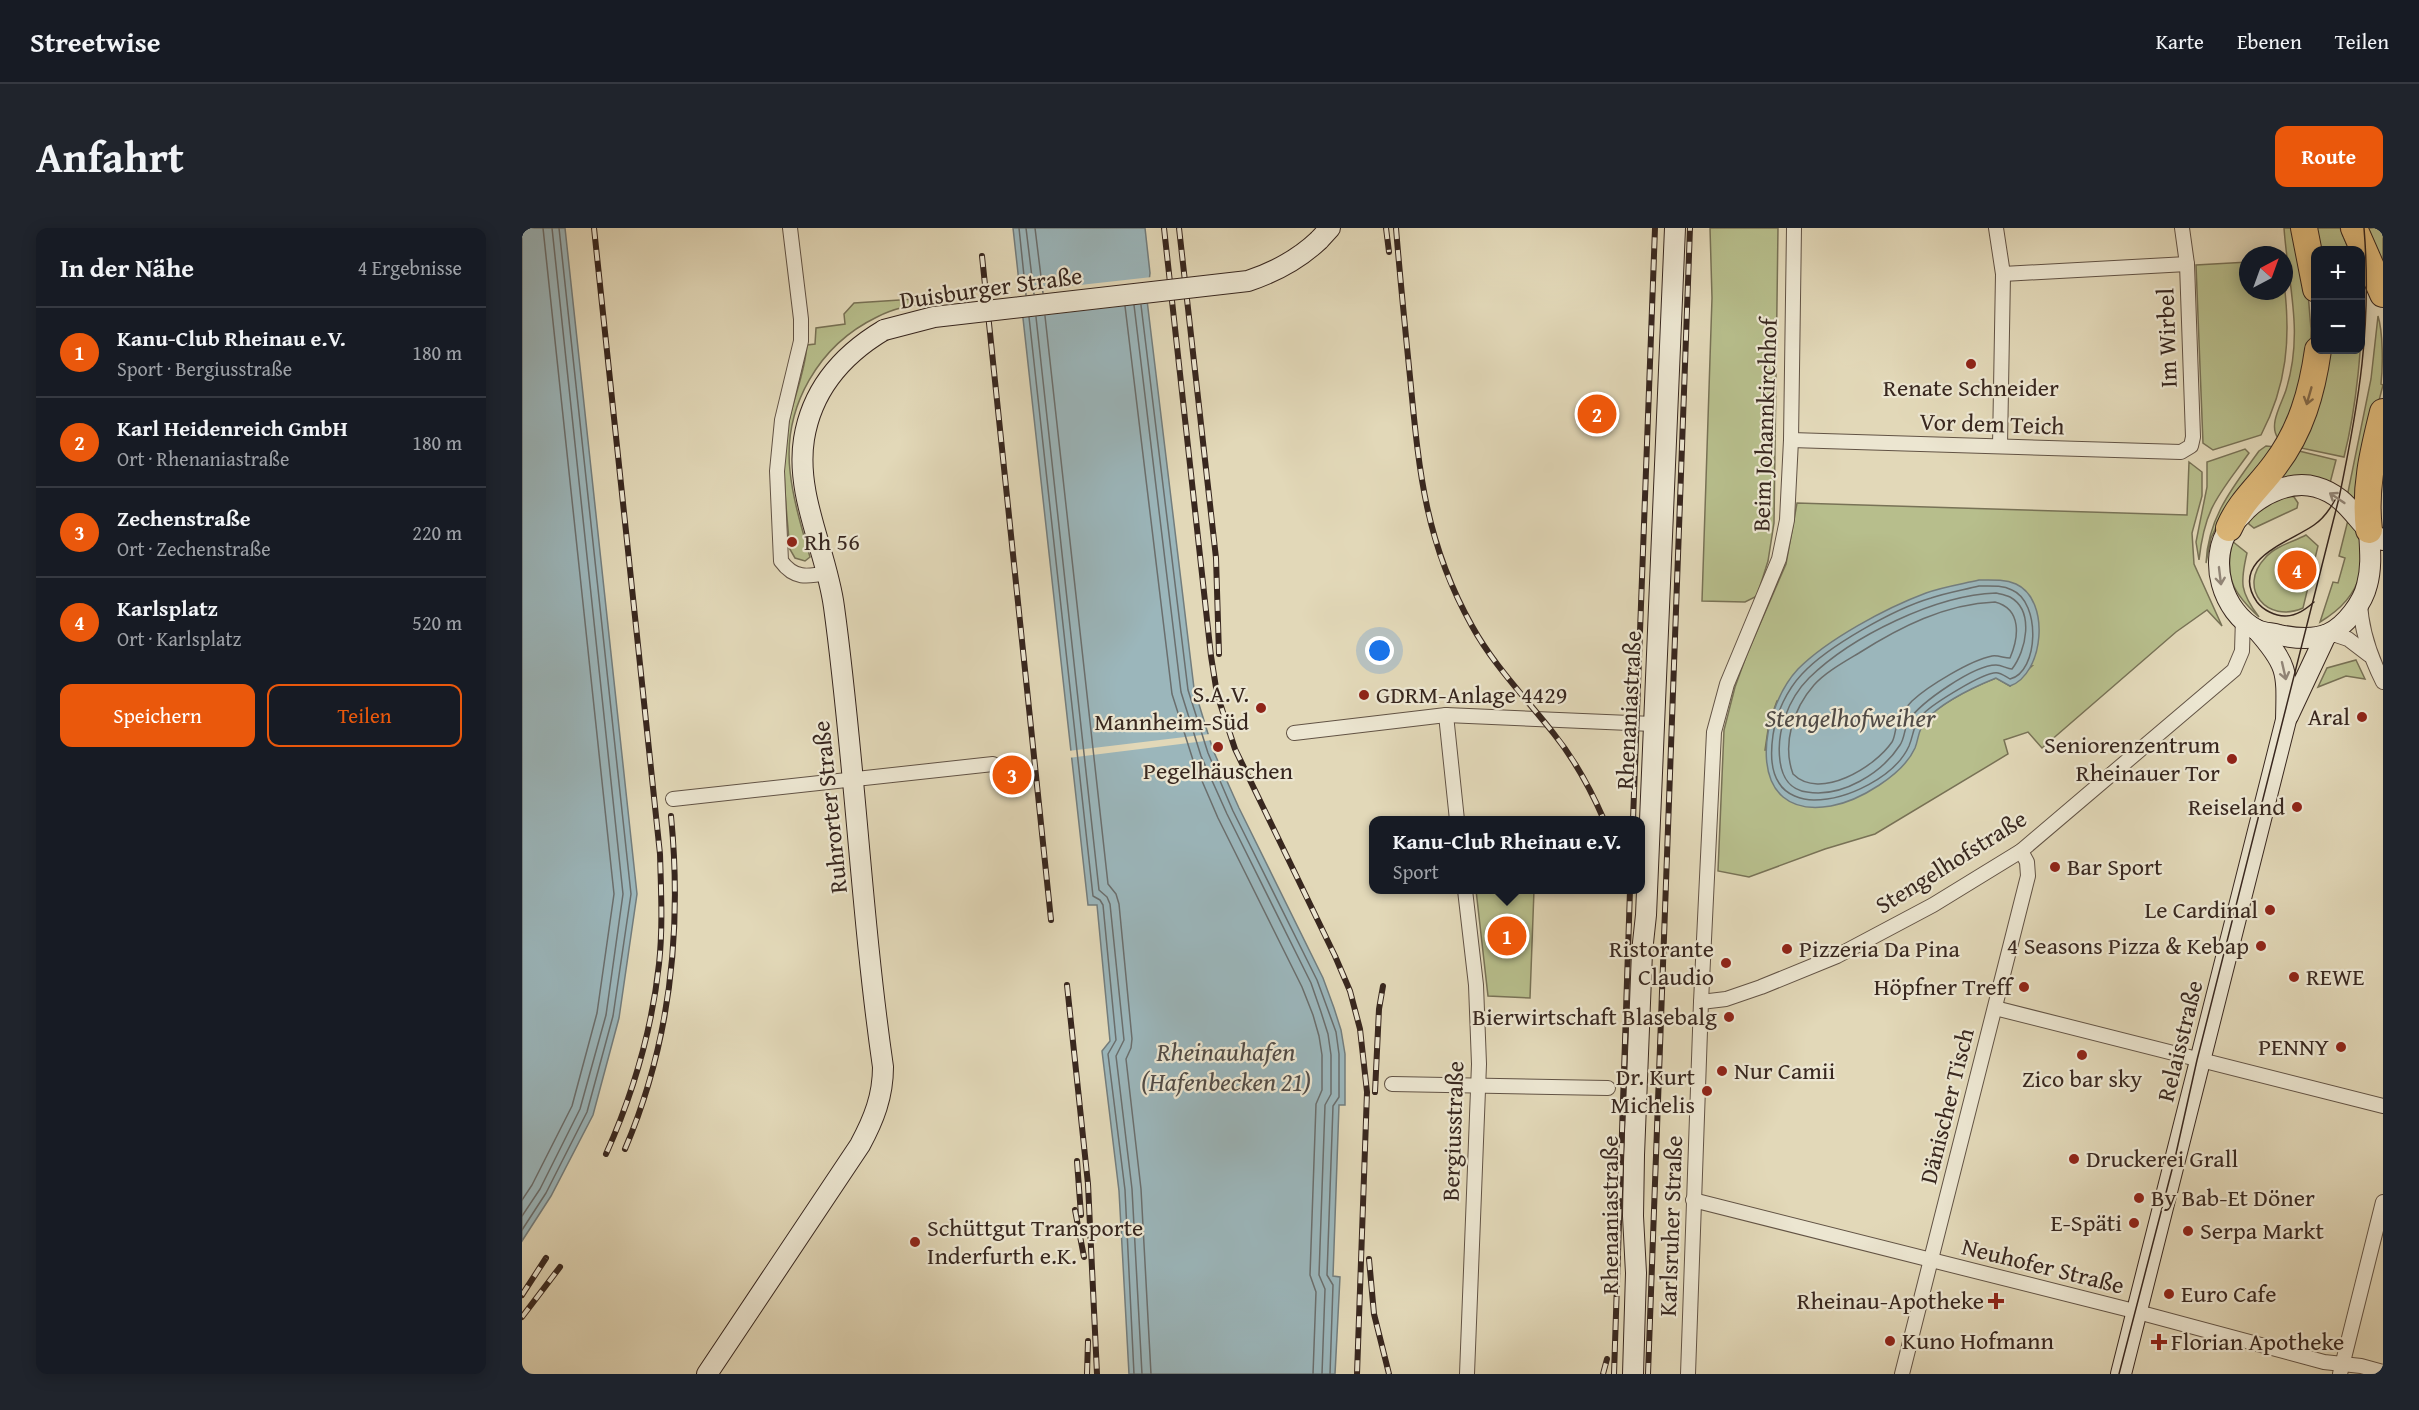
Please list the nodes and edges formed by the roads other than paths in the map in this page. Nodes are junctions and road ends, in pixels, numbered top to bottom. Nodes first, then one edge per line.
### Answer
1 (790, 228) edge
2 (1675, 228) edge
3 (1794, 228) edge
4 (1996, 228) edge
5 (2182, 228) edge
6 (2304, 228) edge
7 (2354, 228) edge
8 (1324, 234) edge
9 (2187, 264) junction
10 (2311, 264) edge
11 (2003, 274) junction
12 (2383, 294) edge
13 (2317, 354) edge
14 (2383, 412) edge
15 (1791, 440) junction
16 (2000, 446) junction
17 (2191, 446) joint
18 (2229, 528) junction
19 (2378, 531) edge
20 (827, 573) junction
21 (2373, 586) edge
22 (2250, 624) junction
23 (2328, 634) junction
24 (2371, 657) junction
25 (2383, 682) edge
26 (1446, 715) junction
27 (2286, 720) junction
28 (1653, 724) junction
29 (1294, 732) dead end
30 (993, 764) dead end
31 (854, 779) junction
32 (673, 799) dead end
33 (1457, 816) edge
34 (1711, 828) joint
35 (2021, 850) junction
36 (1465, 894) edge
37 (1701, 1002) junction
38 (1995, 1008) junction
39 (2200, 1061) junction
40 (1392, 1084) dead end
41 (1478, 1086) junction
42 (1608, 1088) dead end
43 (2383, 1106) edge
44 (1694, 1200) junction
45 (2383, 1203) edge
46 (1931, 1261) junction
47 (2137, 1312) junction
48 (2341, 1369) edge
49 (2383, 1372) edge
50 (707, 1374) edge
51 (1467, 1374) edge
52 (1633, 1374) edge
53 (1688, 1374) edge
54 (1902, 1374) edge
55 (2121, 1374) edge

1 - 20 street
2 - 28 street, Rhenaniastraße
3 - 15 street, Beim Johannkirchhof
4 - 11 street
5 - 9 street, Im Wirbel
6 - 10 highway
7 - 12 highway
8 - 20 street, Duisburger Straße, bridge
9 - 11 street
9 - 17 street, Im Wirbel
11 - 16 street
13 -> 18 highway
14 - 19 highway
15 - 16 street, Vor dem Teich
15 - 34 street, Beim Johannkirchhof
16 - 17 street, Vor dem Teich
19 -> 18 street
18 -> 22 street
19 - 21 street
20 - 31 street, Ruhrorter Straße
21 - 23 street
21 - 24 street
22 - 23 street
22 -> 27 street, Relaisstraße
22 - 35 street, Stengelhofstraße
23 - 24 street
23 - 27 street, Relaisstraße
24 - 25 street
26 - 28 street
26 - 29 street
26 - 33 street
27 - 39 street, Relaisstraße
28 - 52 street, Rhenaniastraße
30 - 31 street
31 - 32 street
31 - 50 street, Ruhrorter Straße
34 - 37 street, Karlsruher Straße
35 - 37 street, Stengelhofstraße
35 - 38 street, Dänischer Tisch
36 - 41 street, Bergiusstraße
37 - 44 street, Karlsruher Straße
38 - 39 street
38 - 46 street, Dänischer Tisch
39 - 43 street
39 - 47 street, Relaisstraße
40 - 41 street
41 - 42 street
41 - 51 street, Bergiusstraße
44 - 46 street, Neuhofer Straße
44 - 53 street, Karlsruher Straße
45 - 48 street
46 - 47 street, Neuhofer Straße
46 - 54 street, Dänischer Tisch
47 - 48 street, Neuhofer Straße
47 - 55 street, Relaisstraße
48 - 49 street, Neuhofer Straße

